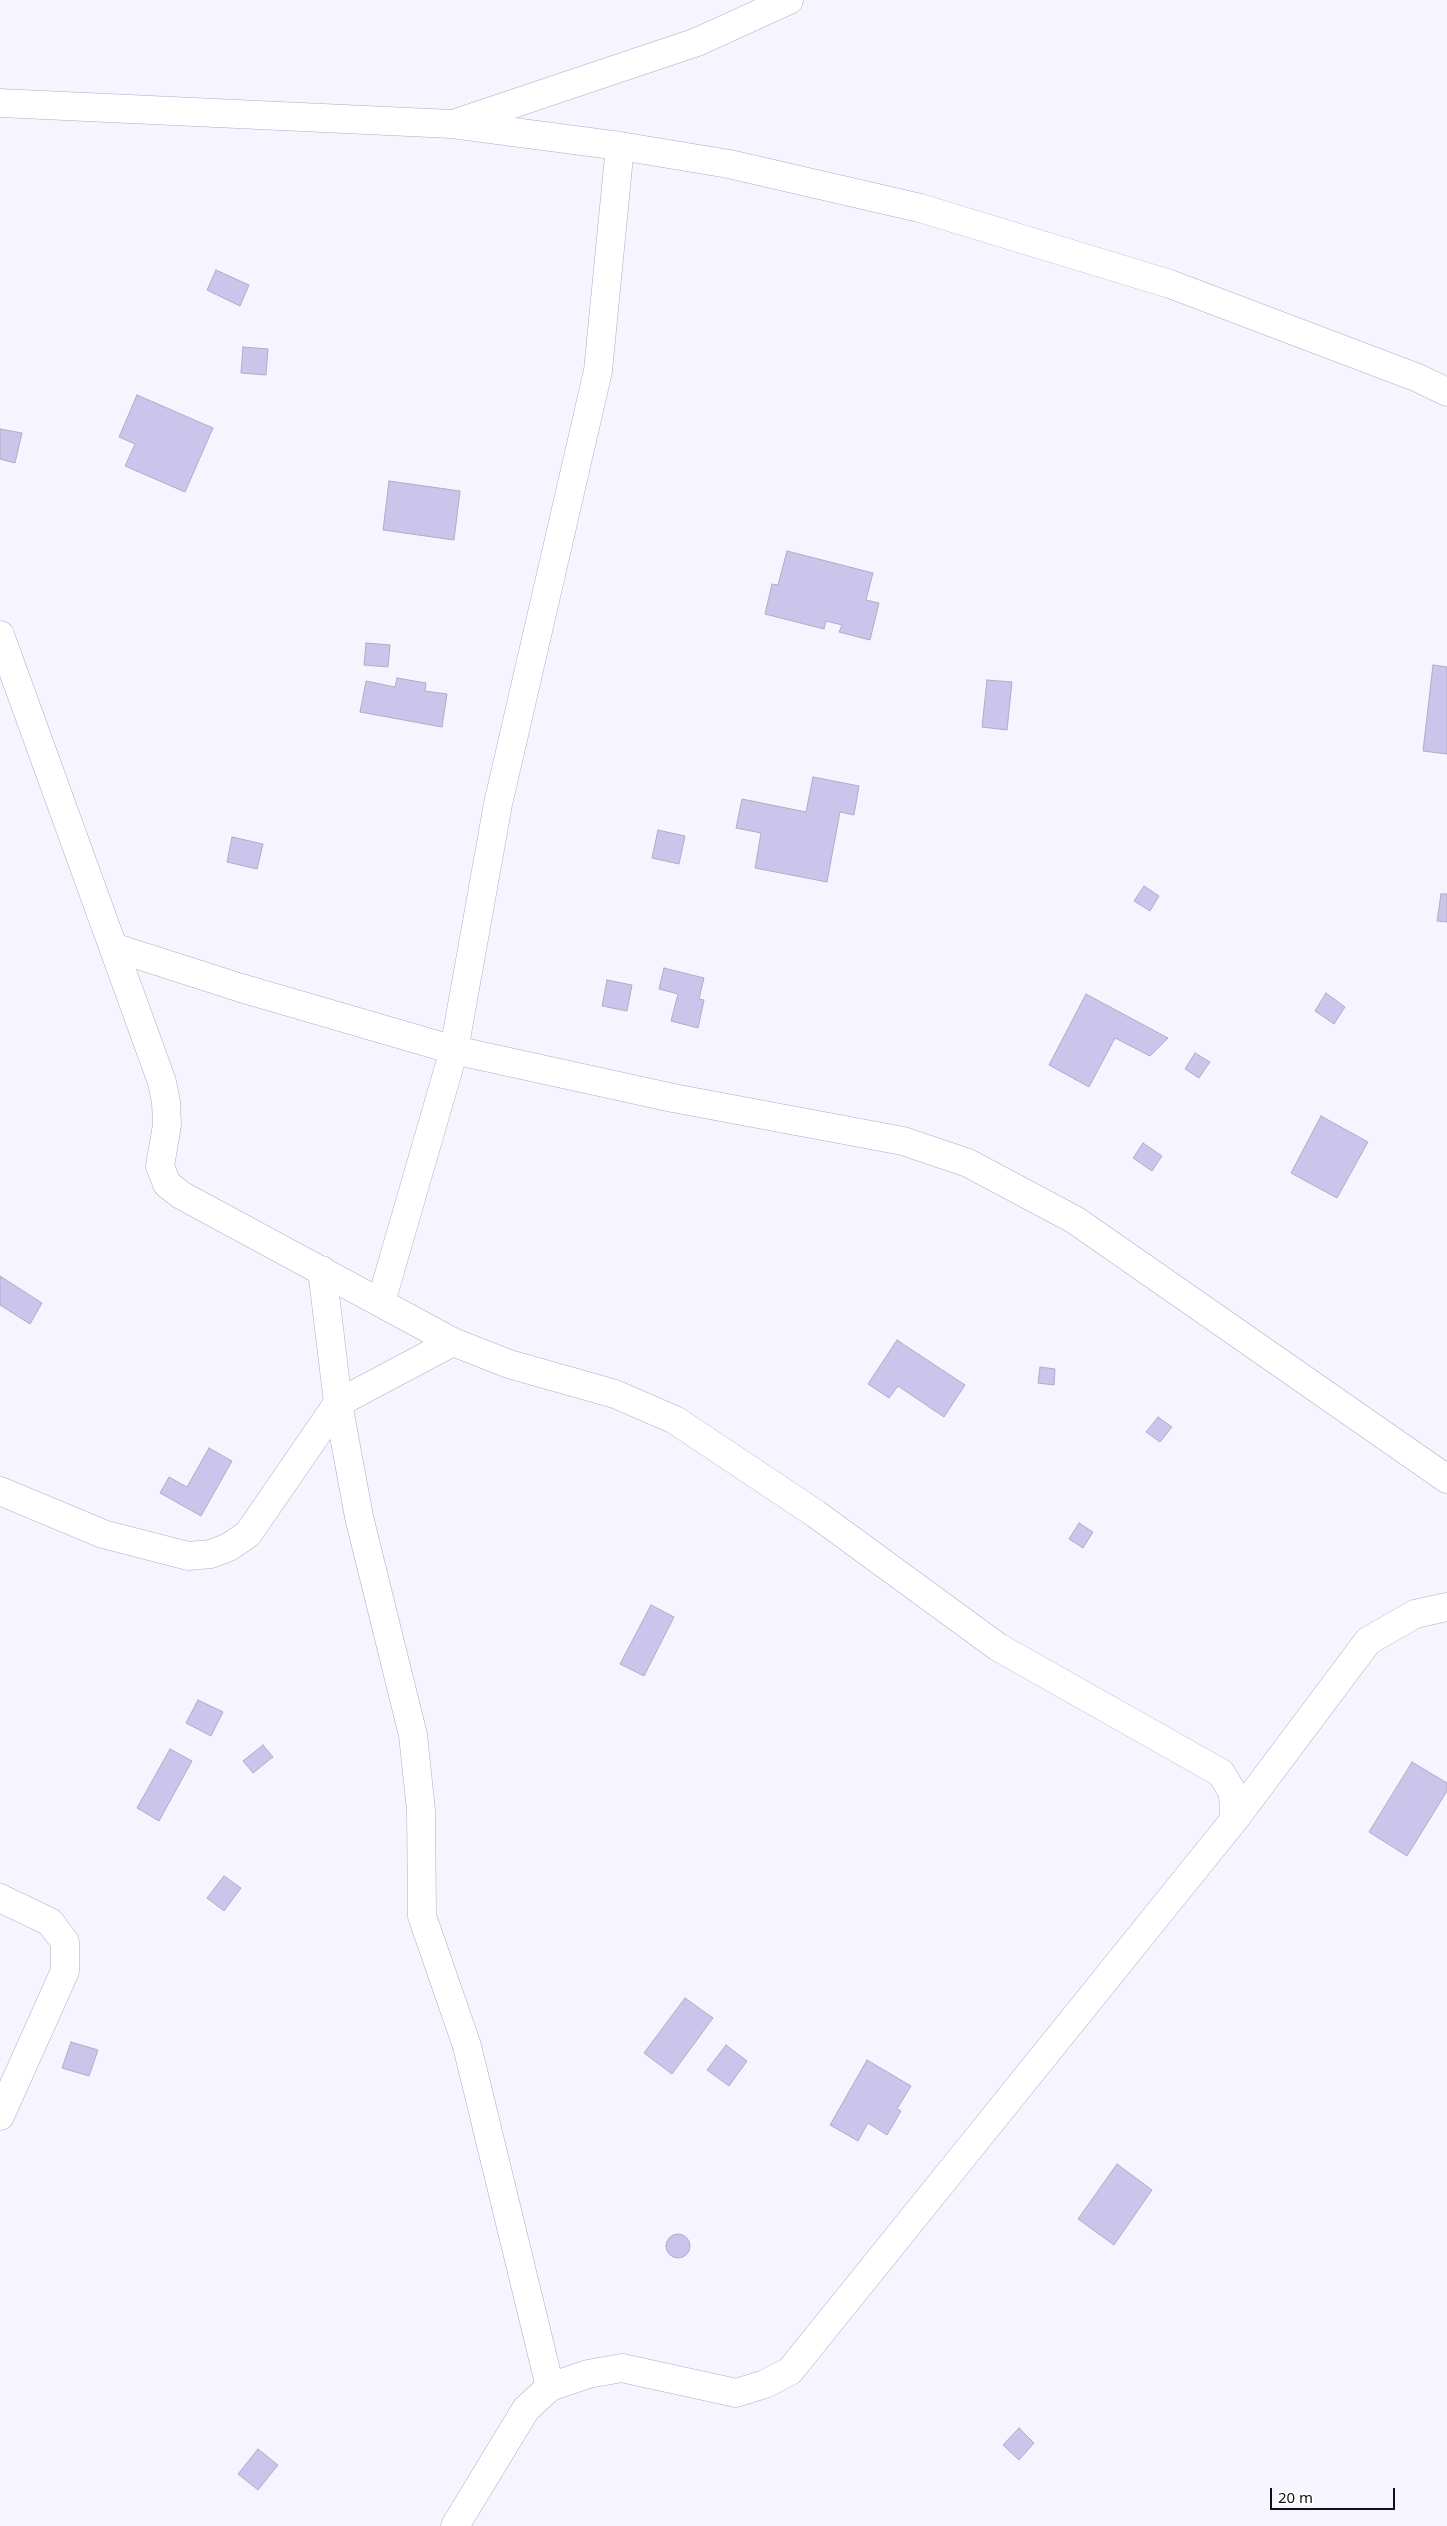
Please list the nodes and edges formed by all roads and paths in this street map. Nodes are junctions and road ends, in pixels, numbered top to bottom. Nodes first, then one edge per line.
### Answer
1 (789, 0) edge
2 (0, 103) edge
3 (452, 124) junction
4 (620, 146) junction
5 (1447, 392) edge
6 (0, 635) edge
7 (113, 946) junction
8 (454, 1050) junction
9 (322, 1270) junction
10 (381, 1302) junction
11 (453, 1342) junction
12 (338, 1403) junction
13 (1447, 1479) edge
14 (0, 1492) edge
15 (1447, 1607) edge
16 (1234, 1820) junction
17 (0, 1898) edge
18 (0, 2116) edge
19 (550, 2387) junction
20 (455, 2526) edge

1 - 3 street
2 - 3 street
3 - 4 street
4 - 5 street
4 - 8 street
6 - 7 street
7 - 8 street
7 - 9 street
8 - 10 street
8 - 13 street
9 - 10 street
9 - 12 street
10 - 11 street
11 - 12 street
11 - 16 street
12 - 14 street
12 - 19 street
15 - 16 street
16 - 19 street
17 - 18 street
19 - 20 street

